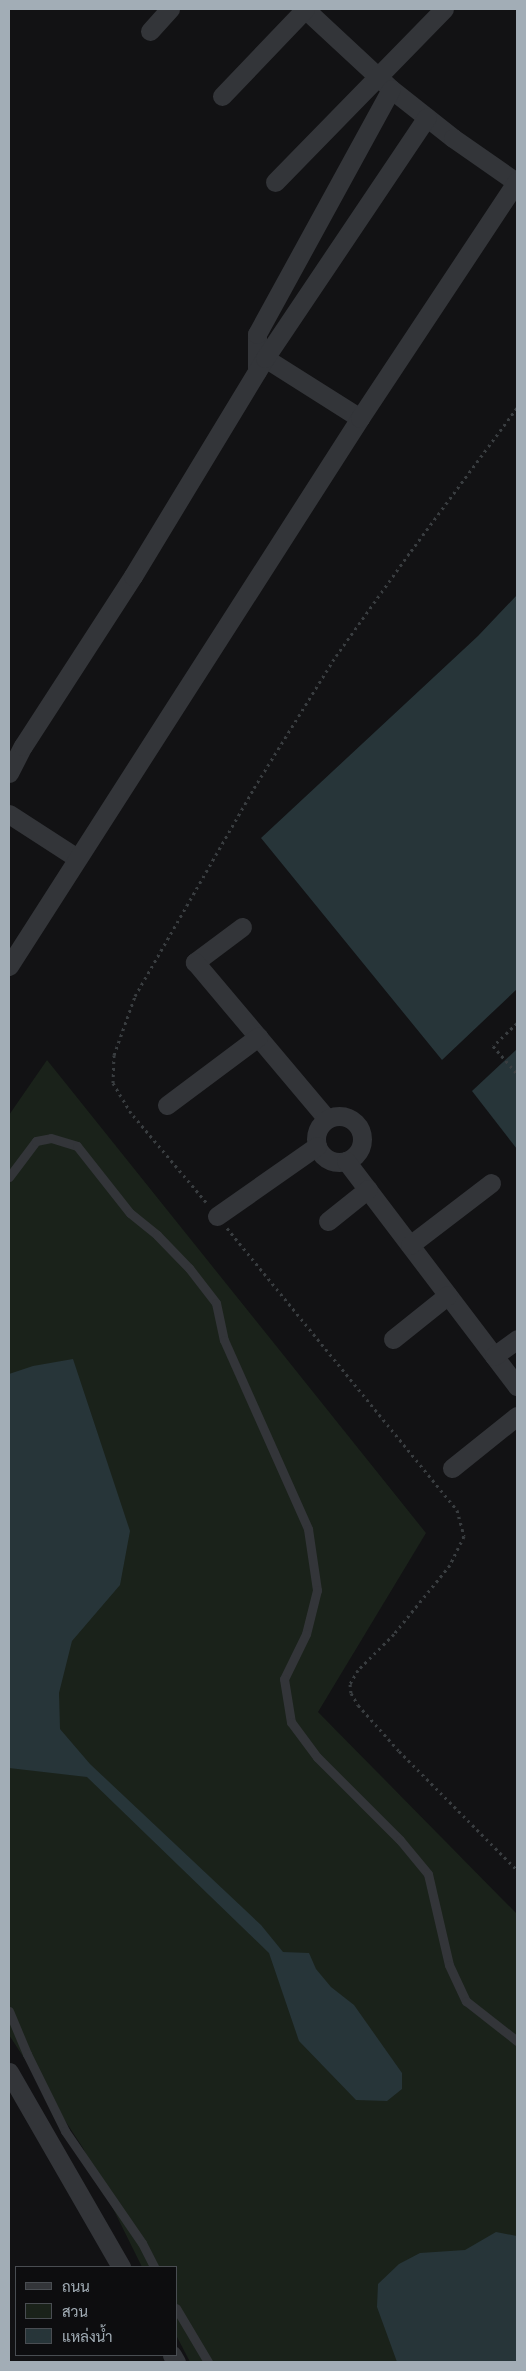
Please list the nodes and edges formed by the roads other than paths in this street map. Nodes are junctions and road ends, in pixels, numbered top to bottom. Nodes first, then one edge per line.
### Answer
1 (170, 9) edge
2 (305, 9) edge
3 (444, 9) edge
4 (150, 31) dead end
5 (384, 83) junction
6 (222, 96) dead end
7 (427, 117) junction
8 (275, 182) dead end
9 (517, 182) edge
10 (261, 365) junction
11 (360, 418) junction
12 (10, 768) edge
13 (9, 814) edge
14 (77, 858) junction
15 (242, 927) dead end
16 (9, 966) edge
17 (258, 1036) junction
18 (167, 1105) dead end
19 (327, 1119) junction
20 (316, 1146) junction
21 (346, 1161) junction
22 (9, 1177) edge
23 (491, 1183) dead end
24 (368, 1189) junction
25 (217, 1216) road end
26 (328, 1222) dead end
27 (410, 1245) junction
28 (448, 1295) junction
29 (393, 1339) dead end
30 (517, 1339) edge
31 (494, 1356) junction
32 (517, 1386) edge
33 (517, 1416) edge
34 (452, 1468) dead end
35 (9, 2011) edge
36 (517, 2041) edge
37 (9, 2072) edge
38 (120, 2266) edge
39 (154, 2266) edge
40 (178, 2311) edge
41 (208, 2362) edge

1 - 4 street
2 - 5 street
2 - 6 street
3 - 5 street
5 - 7 street
5 - 8 street
5 - 10 street
7 - 9 street
7 - 10 street
9 - 11 street
10 - 11 street
10 - 12 street
11 - 14 street
13 - 14 street
14 - 16 street
15 - 17 street
17 - 18 street
17 - 19 street
19 - 20 street
19 - 21 street
20 - 21 street
20 - 25 street
21 - 24 street
22 - 36 lane
23 - 27 street
24 - 26 street
24 - 27 street
27 - 28 street
28 - 29 street
28 - 31 street
30 - 31 street
31 - 32 street
33 - 34 street
35 - 39 lane
37 - 38 street
40 - 41 lane

